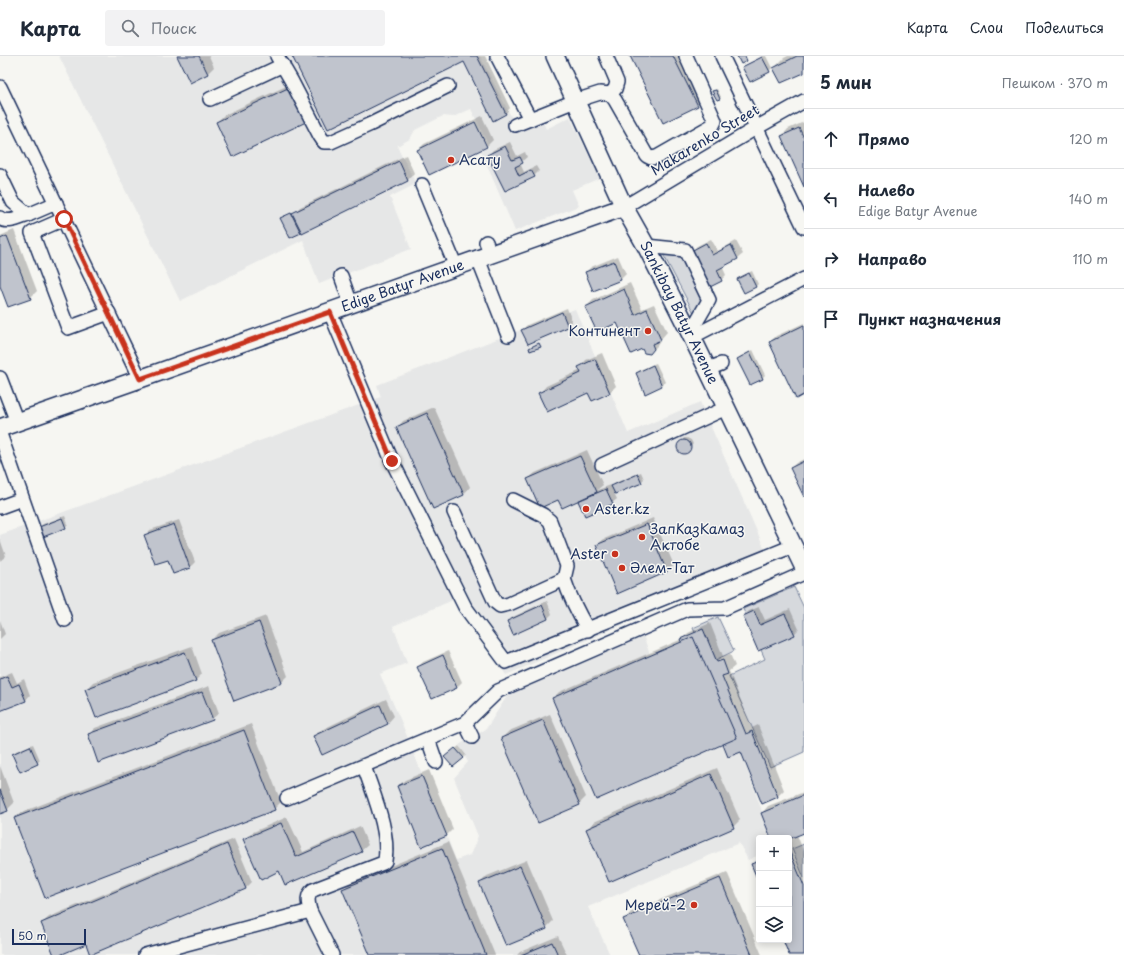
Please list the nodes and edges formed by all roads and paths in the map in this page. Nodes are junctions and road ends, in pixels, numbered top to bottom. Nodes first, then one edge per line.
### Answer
1 (497, 56) edge
2 (555, 56) edge
3 (606, 56) edge
4 (686, 56) edge
5 (722, 56) edge
6 (280, 61) edge
7 (448, 86) dead end
8 (0, 87) edge
9 (610, 94) junction
10 (210, 99) dead end
11 (575, 101) junction
12 (804, 101) edge
13 (530, 119) junction
14 (514, 125) dead end
15 (756, 128) junction
16 (0, 175) edge
17 (422, 185) dead end
18 (56, 203) junction
19 (624, 207) junction
20 (28, 215) junction
21 (0, 218) edge
22 (64, 219) junction
23 (804, 227) edge
24 (646, 246) junction
25 (485, 252) junction
26 (456, 267) junction
27 (341, 276) dead end
28 (804, 279) edge
29 (351, 304) junction
30 (330, 312) junction
31 (110, 313) junction
32 (508, 335) dead end
33 (691, 335) junction
34 (0, 378) edge
35 (140, 379) junction
36 (726, 408) junction
37 (17, 422) junction
38 (0, 428) edge
39 (0, 434) edge
40 (602, 465) dead end
41 (22, 499) junction
42 (513, 500) dead end
43 (0, 507) edge
44 (454, 512) dead end
45 (793, 546) junction
46 (804, 568) edge
47 (804, 573) edge
48 (564, 579) junction
49 (65, 620) dead end
50 (588, 630) junction
51 (465, 724) junction
52 (472, 737) dead end
53 (428, 739) junction
54 (436, 762) dead end
55 (364, 766) junction
56 (287, 798) dead end
57 (310, 911) junction
58 (145, 955) edge
59 (332, 955) edge

1 - 13 street
2 - 11 main road, Sankibay Batyr Avenue
3 - 9 street
4 - 9 street
5 - 15 street
6 - 7 street
6 - 10 street
8 - 18 street
9 - 11 street
11 - 13 street
11 - 19 main road, Sankibay Batyr Avenue
12 - 15 street, Makarenko Street
13 - 14 street
15 - 19 street, Makarenko Street
15 - 23 street
16 - 20 street
17 - 26 street
18 - 20 street
18 - 22 street
19 - 24 main road, Sankibay Batyr Avenue
19 - 25 main road, Edige Batyr Avenue
20 - 21 street
22 - 31 street
22 - 31 street
24 - 33 main road, Sankibay Batyr Avenue
24 - 33 street
25 - 26 main road, Edige Batyr Avenue
25 - 32 street
26 - 29 main road, Edige Batyr Avenue
27 - 29 street
28 - 33 street
29 - 30 main road, Edige Batyr Avenue
30 - 35 main road, Edige Batyr Avenue
30 - 50 street
31 - 35 street
33 - 36 main road, Sankibay Batyr Avenue
34 - 37 street
35 - 37 main road, Edige Batyr Avenue
36 - 40 street
36 - 45 main road, Sankibay Batyr Avenue
37 - 38 main road, Edige Batyr Avenue
39 - 41 street
41 - 43 street
41 - 49 street
42 - 48 street
44 - 48 street
45 - 46 main road, Sankibay Batyr Avenue
45 - 50 street
47 - 51 street
48 - 50 street
51 - 52 street
51 - 53 street
53 - 54 street
53 - 55 street
55 - 56 street
55 - 57 street
57 - 58 street
57 - 59 street

